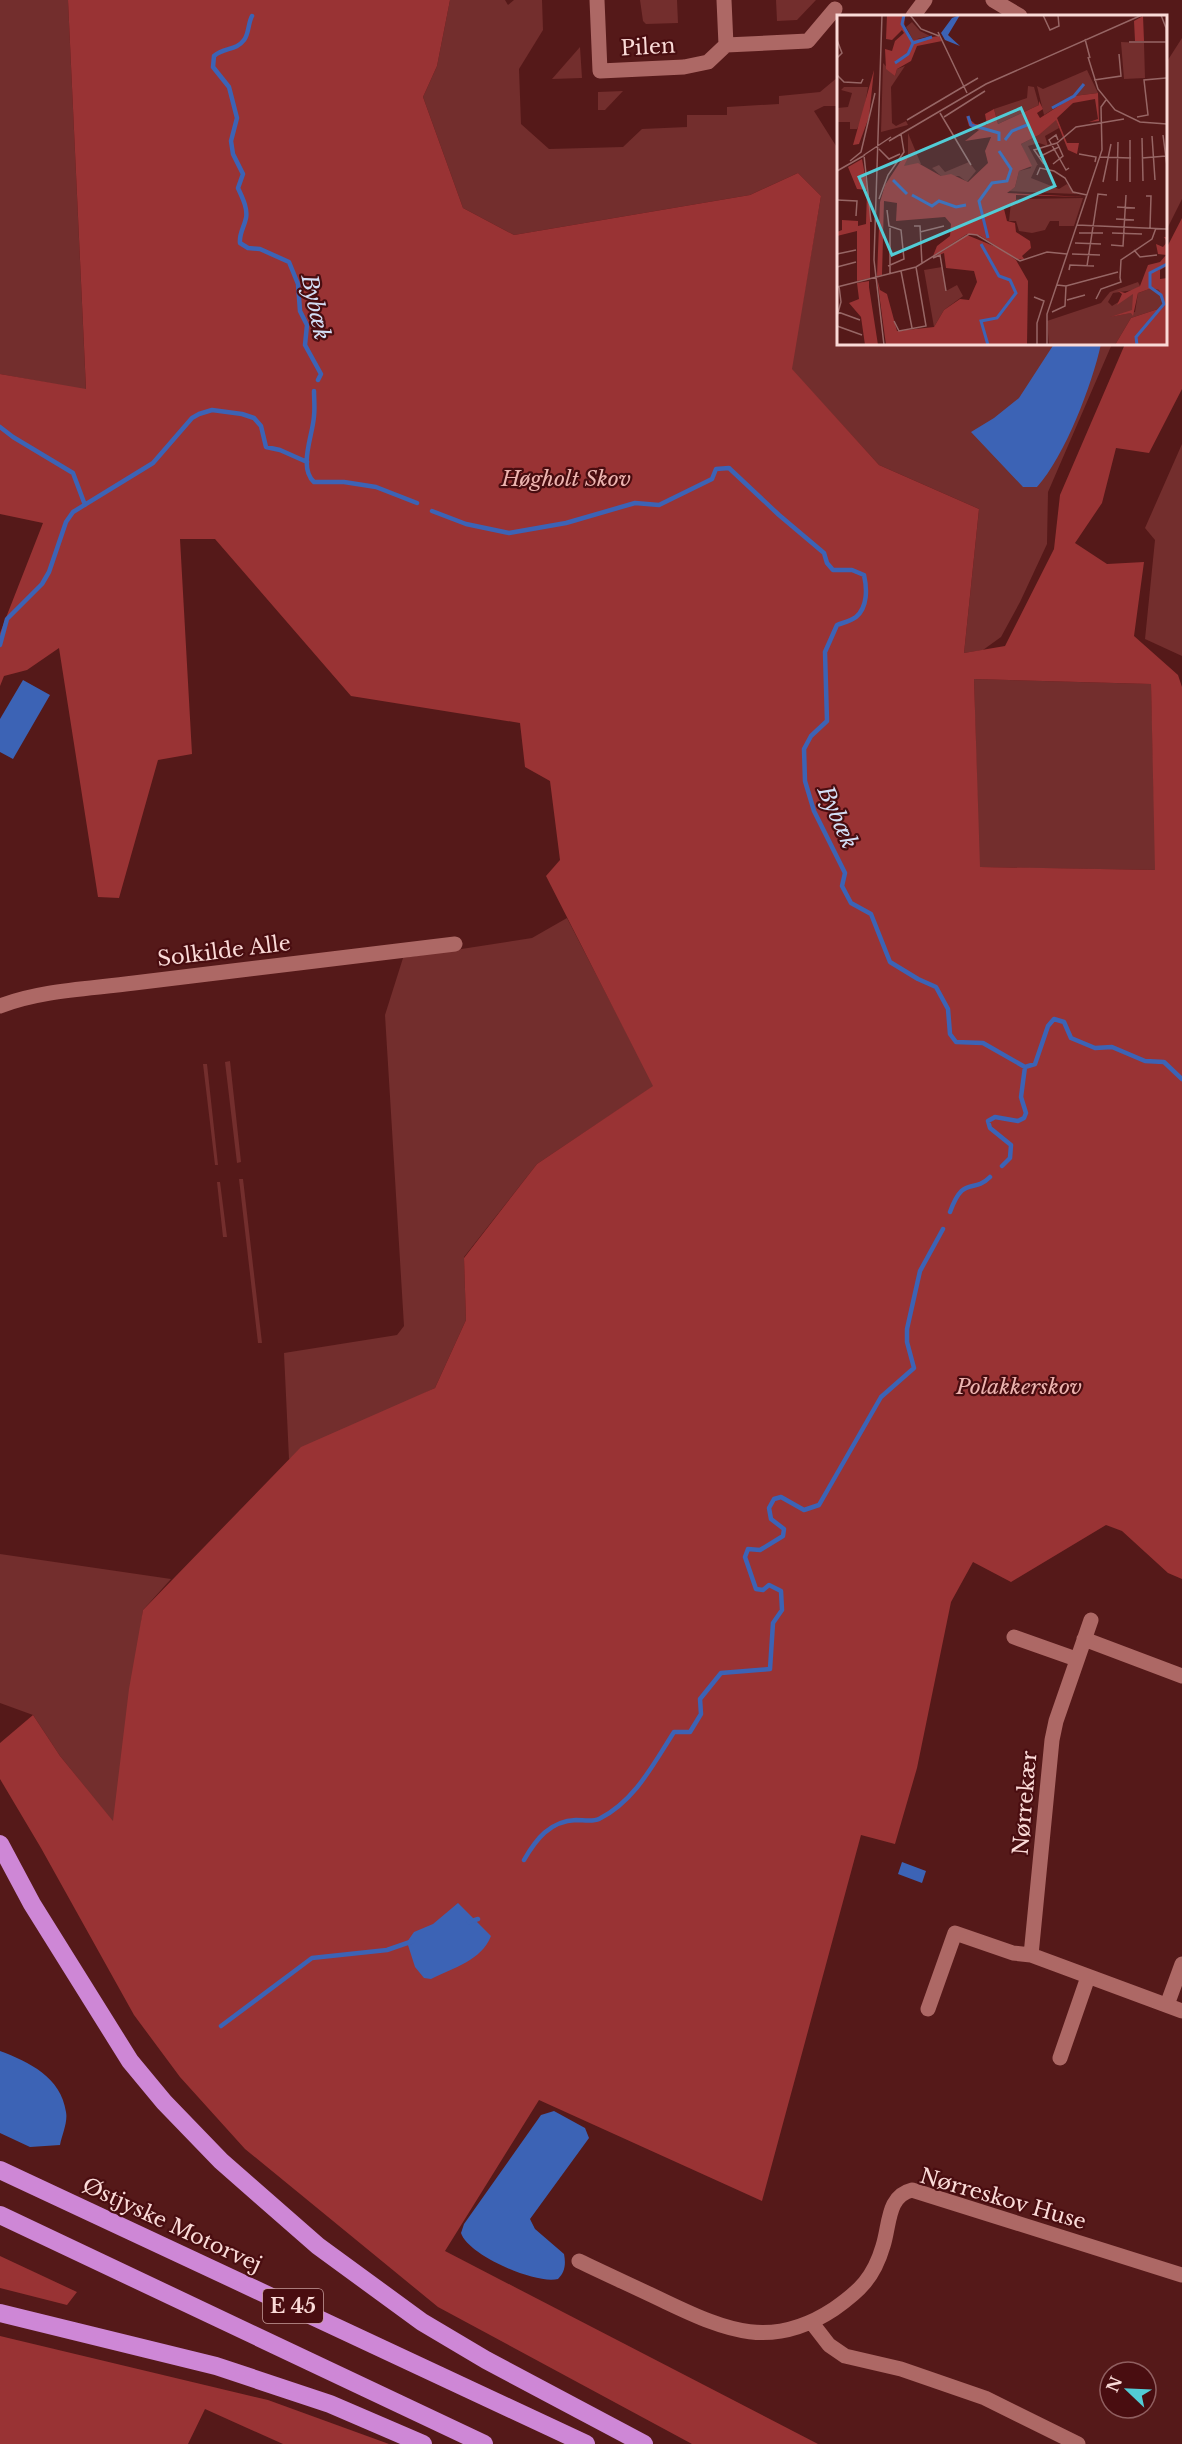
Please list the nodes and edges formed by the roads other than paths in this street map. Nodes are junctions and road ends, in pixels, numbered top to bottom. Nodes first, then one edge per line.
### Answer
1 (597, 0) edge
2 (724, 0) edge
3 (925, 0) edge
4 (993, 0) edge
5 (835, 9) dead end
6 (914, 15) edge
7 (1018, 15) edge
8 (726, 45) junction
9 (455, 944) dead end
10 (17, 999) junction
11 (0, 1001) edge
12 (0, 1006) edge
13 (1091, 1620) dead end
14 (1014, 1637) dead end
15 (1084, 1639) junction
16 (1076, 1659) junction
17 (1182, 1676) edge
18 (0, 1844) edge
19 (1031, 1955) junction
20 (1182, 1964) edge
21 (1088, 1977) junction
22 (1167, 2005) junction
23 (928, 2009) dead end
24 (1182, 2011) edge
25 (1060, 2058) dead end
26 (0, 2170) edge
27 (0, 2215) edge
28 (579, 2261) dead end
29 (1182, 2275) edge
30 (0, 2313) edge
31 (812, 2323) junction
32 (423, 2444) edge
33 (484, 2444) edge
34 (586, 2444) edge
35 (644, 2444) edge
36 (1078, 2444) edge

1 - 8 street, Pilen
2 - 8 street
3 - 6 street
4 - 7 street
5 - 8 street
9 - 10 street, Solkilde Alle
10 - 11 street
10 - 12 street, Solkilde Alle
13 - 15 street, Nørrekær
14 - 16 street
15 - 16 street, Nørrekær
15 - 17 street
16 - 19 street, Nørrekær
18 - 35 highway
19 - 21 street
19 - 23 street
20 - 22 street
21 - 22 street
21 - 25 street
22 - 24 street
26 - 34 highway, Østjyske Motorvej / E 45
27 - 33 highway, E 45
28 - 31 street, Nørreskov Huse
29 - 31 street, Nørreskov Huse
30 - 32 highway
31 - 36 street

